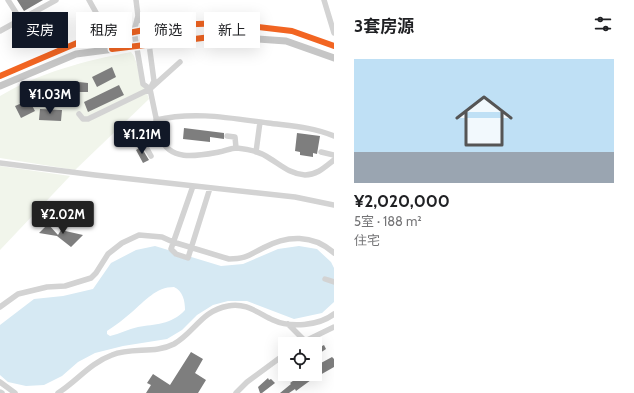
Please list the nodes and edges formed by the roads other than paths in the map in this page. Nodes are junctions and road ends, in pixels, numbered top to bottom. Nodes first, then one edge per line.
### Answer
1 (8, 0) edge
2 (56, 0) edge
3 (90, 0) edge
4 (136, 0) edge
5 (324, 0) edge
6 (16, 12) edge
7 (33, 12) edge
8 (96, 12) edge
9 (138, 16) junction
10 (140, 19) edge
11 (12, 24) edge
12 (196, 24) edge
13 (140, 30) edge
14 (0, 31) edge
15 (134, 32) junction
16 (334, 33) edge
17 (196, 38) edge
18 (76, 43) edge
19 (140, 45) edge
20 (137, 46) junction
21 (334, 46) edge
22 (149, 48) edge
23 (334, 58) edge
24 (180, 62) dead end
25 (0, 76) edge
26 (0, 86) edge
27 (150, 89) junction
28 (79, 114) dead end
29 (156, 120) junction
30 (260, 122) junction
31 (158, 132) junction
32 (227, 136) dead end
33 (334, 136) edge
34 (236, 148) junction
35 (256, 152) junction
36 (321, 152) dead end
37 (334, 155) edge
38 (151, 156) dead end
39 (334, 160) edge
40 (0, 163) edge
41 (192, 186) junction
42 (210, 188) junction
43 (334, 204) edge
44 (173, 242) junction
45 (191, 247) junction
46 (334, 253) edge
47 (325, 279) dead end
48 (334, 282) edge
49 (0, 307) edge
50 (334, 314) edge
51 (288, 324) junction
52 (334, 327) edge
53 (298, 337) edge
54 (314, 337) edge
55 (278, 359) edge
56 (0, 382) edge
57 (16, 393) edge
58 (58, 393) edge
59 (236, 393) edge

1 - 6 lane
2 - 7 lane
3 - 8 lane
4 - 9 lane
5 - 16 lane
9 - 10 lane
9 - 15 lane
11 - 14 lane
12 - 21 main road
13 - 15 main road
15 - 20 lane
17 - 23 main road
18 - 25 main road
19 - 20 main road
20 - 26 main road
20 - 27 lane
22 - 27 lane
24 - 27 lane
27 - 28 lane
27 - 29 lane
29 - 30 lane
29 - 31 lane
30 - 33 lane
30 - 35 lane
31 - 34 lane
31 - 38 lane
32 - 34 lane
34 - 35 lane
35 - 39 lane
36 - 37 lane
40 - 41 lane
41 - 42 lane
41 - 44 lane
42 - 43 lane
42 - 45 lane
44 - 45 lane
44 - 45 lane
44 - 49 lane
45 - 46 lane
47 - 48 lane
50 - 51 lane
51 - 53 lane
51 - 58 lane
52 - 54 lane
55 - 59 lane
56 - 57 lane

